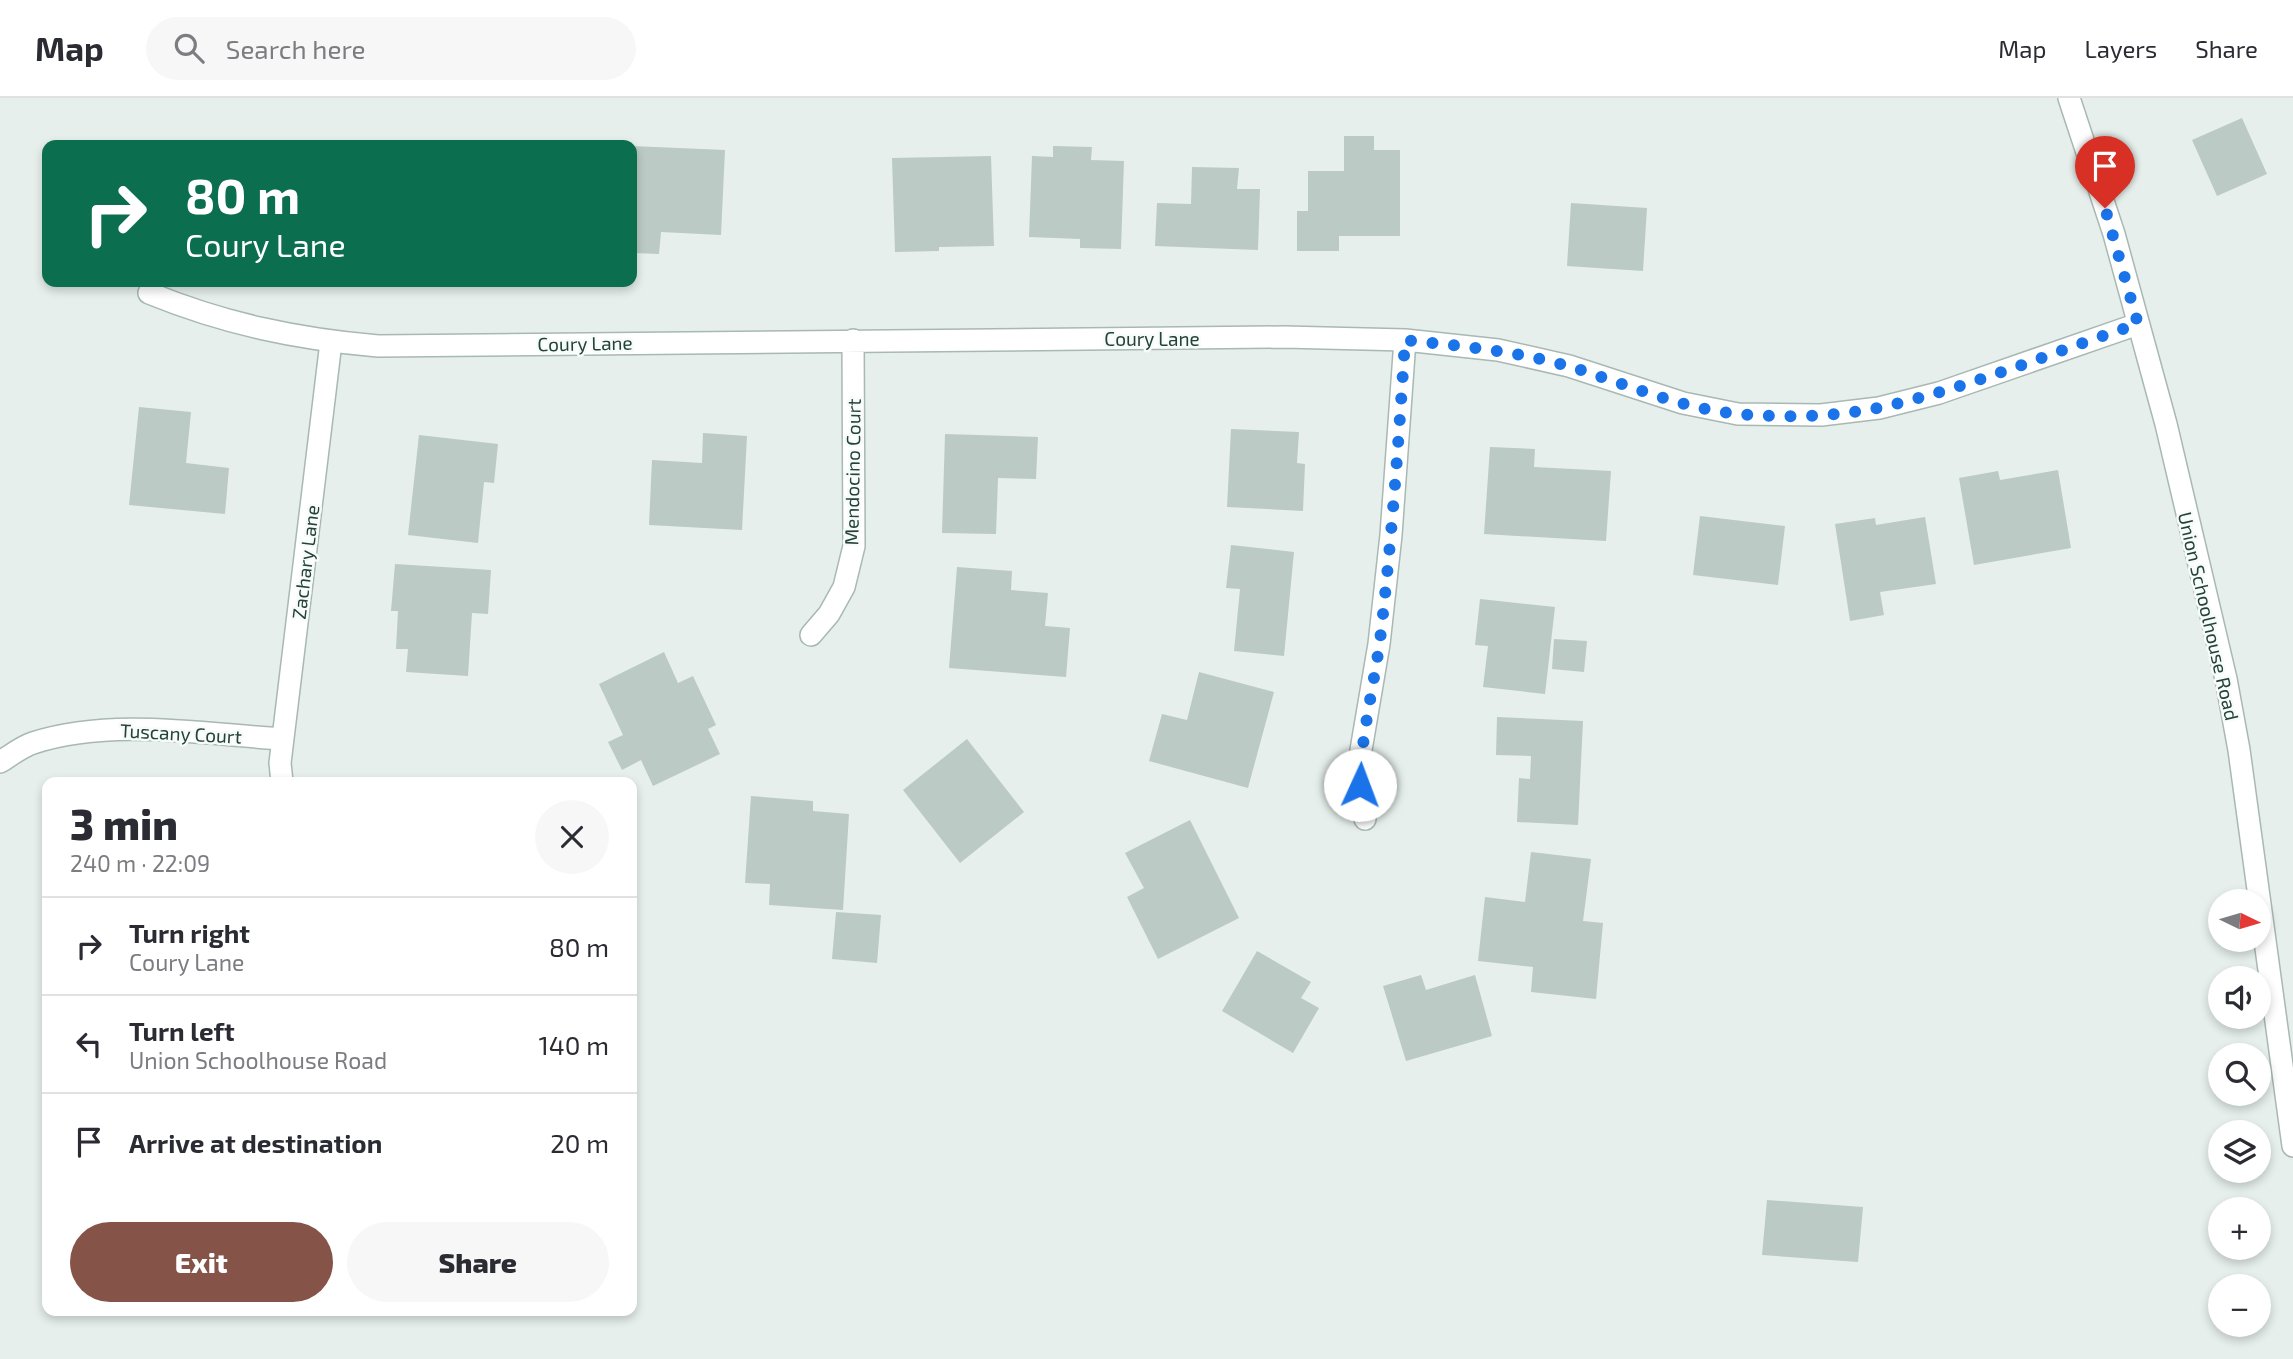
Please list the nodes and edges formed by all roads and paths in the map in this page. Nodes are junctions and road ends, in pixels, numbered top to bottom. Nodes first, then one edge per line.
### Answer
1 (2069, 98) edge
2 (149, 293) dead end
3 (2138, 324) junction
4 (853, 340) junction
5 (1405, 340) junction
6 (331, 342) junction
7 (811, 635) dead end
8 (284, 739) junction
9 (1, 762) edge
10 (281, 777) edge
11 (1365, 818) dead end
12 (2293, 1146) edge

1 - 3 street, Union Schoolhouse Road
2 - 6 street, Coury Lane
3 - 5 street, Coury Lane
3 - 12 street, Union Schoolhouse Road
4 - 5 street, Coury Lane
4 - 6 street, Coury Lane
4 - 7 street, Mendocino Court
5 - 11 street
6 - 8 street, Zachary Lane
8 - 9 street, Tuscany Court
8 - 10 street, Zachary Lane

